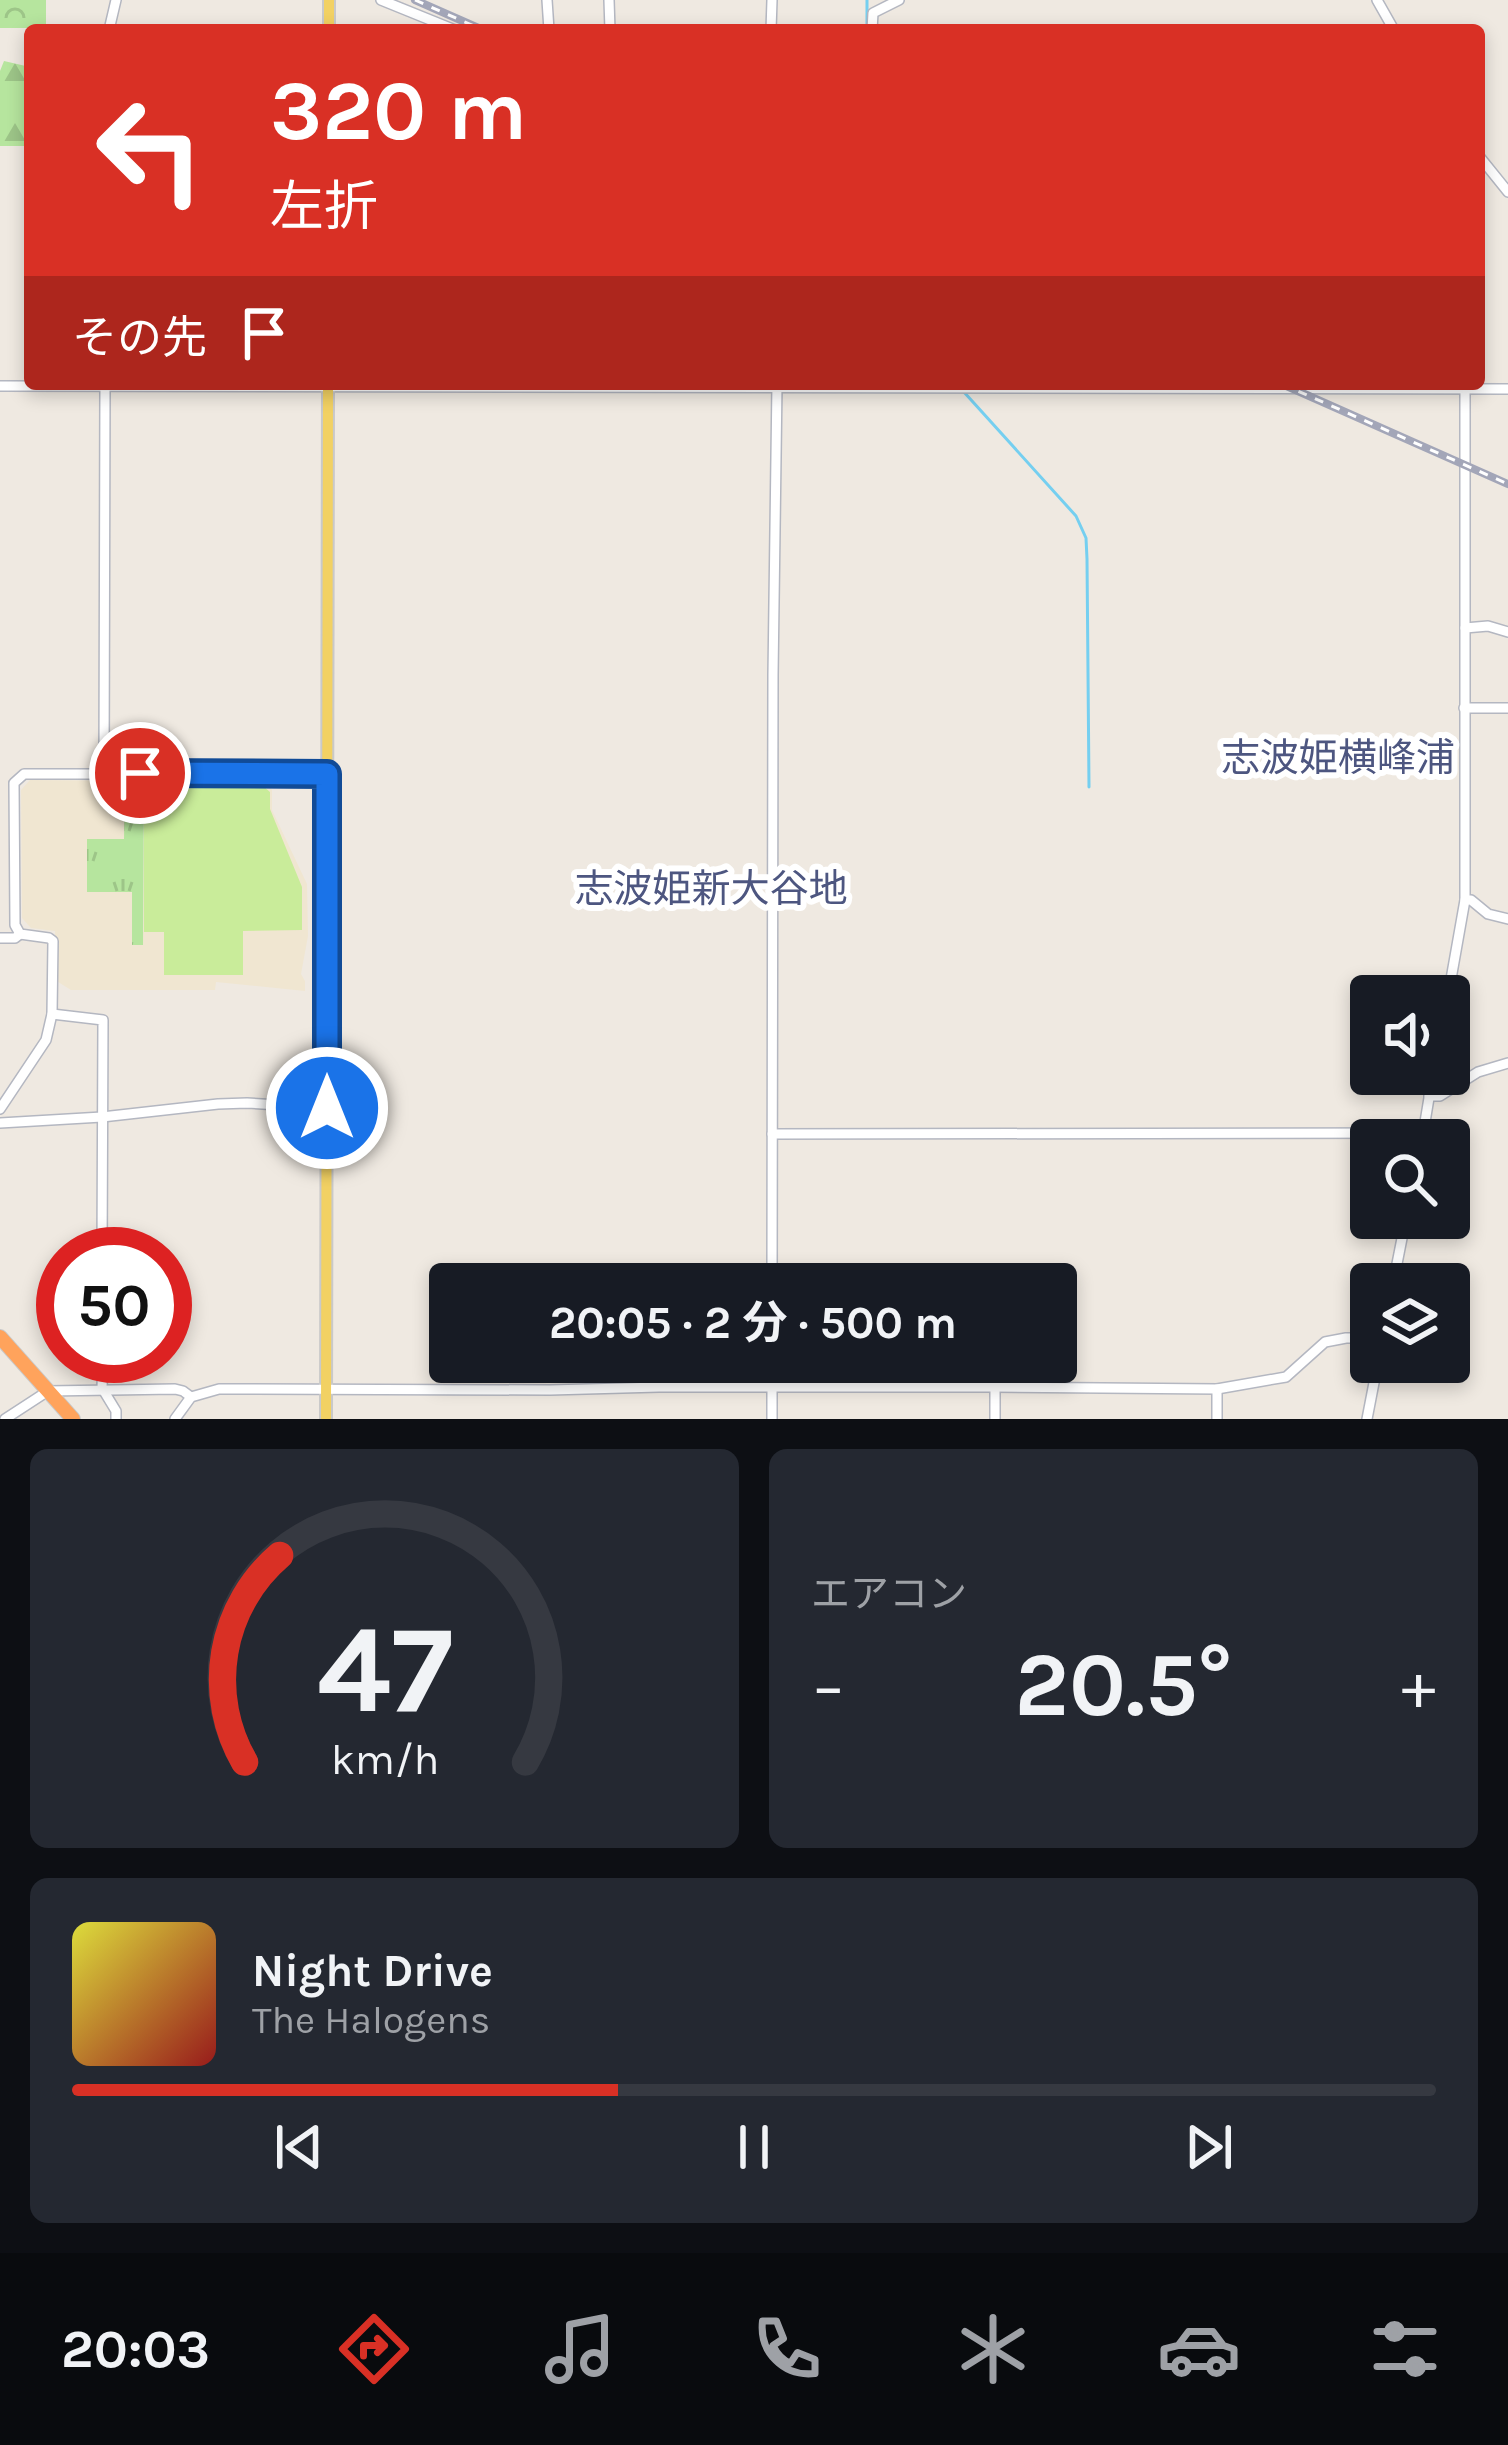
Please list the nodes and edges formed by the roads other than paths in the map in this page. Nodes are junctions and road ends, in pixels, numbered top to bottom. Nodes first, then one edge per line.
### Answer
1 (381, 0) edge
2 (899, 0) edge
3 (439, 24) edge
4 (872, 24) edge
5 (1485, 163) edge
6 (1508, 192) edge
7 (105, 390) edge
8 (328, 390) edge
9 (777, 390) edge
10 (1465, 390) edge
11 (1465, 628) junction
12 (1508, 632) edge
13 (1464, 708) junction
14 (1508, 708) edge
15 (104, 772) junction
16 (327, 774) junction
17 (0, 798) edge
18 (14, 799) junction
19 (1465, 900) junction
20 (1508, 919) edge
21 (20, 934) junction
22 (0, 938) edge
23 (1452, 975) edge
24 (52, 1014) junction
25 (1508, 1063) edge
26 (1429, 1096) joint
27 (327, 1108) junction
28 (0, 1109) edge
29 (102, 1117) junction
30 (1425, 1119) edge
31 (0, 1124) edge
32 (772, 1134) junction
33 (1350, 1136) edge
34 (102, 1227) edge
35 (772, 1263) edge
36 (0, 1337) edge
37 (1350, 1338) edge
38 (102, 1383) edge
39 (772, 1383) edge
40 (1374, 1383) edge
41 (995, 1387) junction
42 (102, 1388) junction
43 (772, 1388) junction
44 (1217, 1389) junction
45 (326, 1390) junction
46 (48, 1391) junction
47 (191, 1397) junction
48 (5, 1419) edge
49 (73, 1419) edge
50 (116, 1419) edge
51 (175, 1419) edge
52 (326, 1419) edge
53 (772, 1419) edge
54 (995, 1419) edge
55 (1217, 1419) edge
56 (1367, 1419) edge

1 - 3 street
2 - 4 street
5 - 6 street
7 - 15 street
8 - 16 main road
9 - 32 street
10 - 11 street
11 - 12 street
11 - 13 street
13 - 14 street
13 - 19 street
15 - 16 street
15 - 18 street
16 - 27 main road
17 - 18 street
18 - 21 street
19 - 20 street
19 - 23 street
21 - 22 street
21 - 24 street
24 - 28 street
24 - 29 street
25 - 26 street
26 - 30 street
27 - 29 street
27 - 45 main road
29 - 31 street
29 - 34 street
32 - 33 street
32 - 35 street
36 - 46 highway
37 - 44 street
38 - 42 street
39 - 43 street
40 - 56 street
41 - 43 street
41 - 44 street
41 - 54 street
42 - 46 street
42 - 47 street
42 - 50 street
43 - 45 street
43 - 53 street
44 - 55 street
45 - 47 street
45 - 52 main road
46 - 48 street
46 - 49 highway
47 - 51 street

